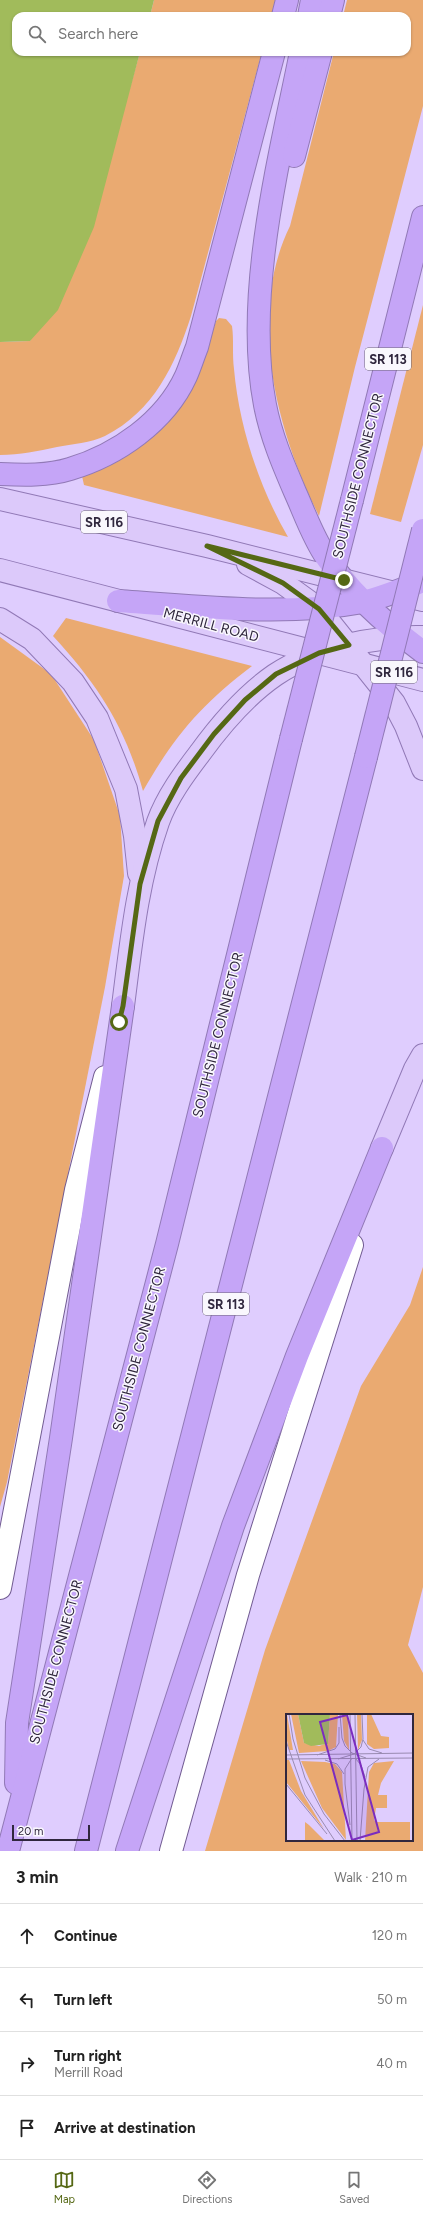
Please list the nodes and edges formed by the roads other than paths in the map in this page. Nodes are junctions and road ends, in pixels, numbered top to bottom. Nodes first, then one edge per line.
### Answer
1 (287, 0) edge
2 (312, 0) edge
3 (333, 0) edge
4 (284, 12) edge
5 (310, 12) edge
6 (330, 12) edge
7 (273, 56) edge
8 (300, 56) edge
9 (320, 56) edge
10 (423, 217) edge
11 (258, 307) junction
12 (0, 474) edge
13 (0, 499) edge
14 (423, 530) edge
15 (207, 546) junction
16 (0, 570) edge
17 (344, 580) junction
18 (423, 581) edge
19 (393, 593) junction
20 (423, 600) edge
21 (118, 601) junction
22 (364, 601) junction
23 (319, 609) junction
24 (0, 619) edge
25 (412, 637) edge
26 (349, 645) junction
27 (423, 652) edge
28 (319, 653) junction
29 (365, 665) junction
30 (423, 680) edge
31 (423, 769) edge
32 (140, 884) junction
33 (123, 1006) junction
34 (423, 1036) edge
35 (419, 1062) edge
36 (382, 1148) junction
37 (0, 1588) edge
38 (16, 1817) junction
39 (8, 1851) edge
40 (86, 1851) edge
41 (127, 1851) edge
42 (171, 1851) edge

1 - 4 highway
2 - 5 highway
3 - 6 highway
7 - 12 highway
8 - 11 highway
9 - 11 highway
10 - 38 highway, SOUTHSIDE CONNECTOR / SR 113, bridge
11 - 17 highway
13 - 15 main road, SR 116
14 - 40 highway, SR 113, bridge
15 - 17 main road, SR 116
15 - 23 main road
16 - 21 main road, MERRILL ROAD / SR 116
17 - 19 main road, SR 116
17 - 22 highway
18 - 19 highway
19 - 20 main road, SR 116
19 - 22 highway
21 - 23 highway
21 - 28 main road, MERRILL ROAD / SR 116
22 - 23 highway
22 - 25 highway
23 - 26 main road
24 - 32 main road
25 - 26 main road
25 - 27 highway
26 - 28 main road
26 - 29 main road
28 - 29 main road, MERRILL ROAD / SR 116
28 - 32 main road
29 - 30 main road, MERRILL ROAD / SR 116
29 - 31 main road
32 - 33 main road
33 - 37 street
33 - 38 highway
34 - 35 main road
35 - 36 main road
36 - 41 highway
36 - 42 street
38 - 39 highway, SOUTHSIDE CONNECTOR / SR 113

